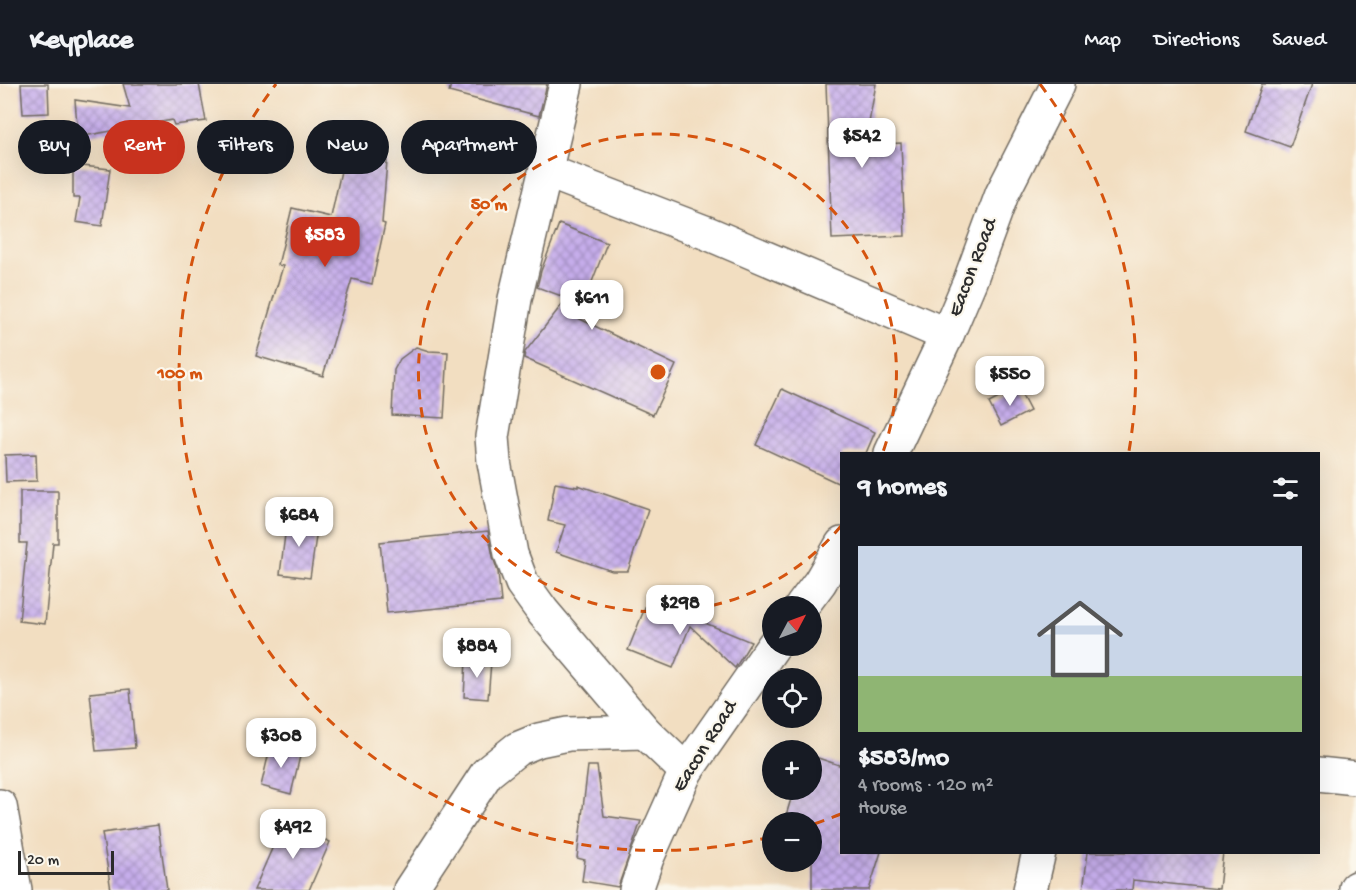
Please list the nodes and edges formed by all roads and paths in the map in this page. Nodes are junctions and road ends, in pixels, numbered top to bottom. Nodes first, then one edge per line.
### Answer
1 (566, 84) edge
2 (1058, 84) edge
3 (546, 171) junction
4 (947, 335) junction
5 (891, 452) edge
6 (840, 547) edge
7 (810, 596) edge
8 (766, 656) edge
9 (645, 732) junction
10 (686, 771) junction
11 (1320, 774) edge
12 (1356, 778) edge
13 (0, 806) edge
14 (1039, 854) edge
15 (15, 890) edge
16 (410, 890) edge
17 (636, 890) edge
18 (1030, 890) edge

1 - 3 street
2 - 4 street, Eacon Road
3 - 4 street
3 - 9 street
4 - 5 street, Eacon Road
6 - 7 street
8 - 10 street, Eacon Road
9 - 10 street
9 - 16 street
10 - 17 street, Eacon Road
11 - 12 street
13 - 15 street
14 - 18 street

